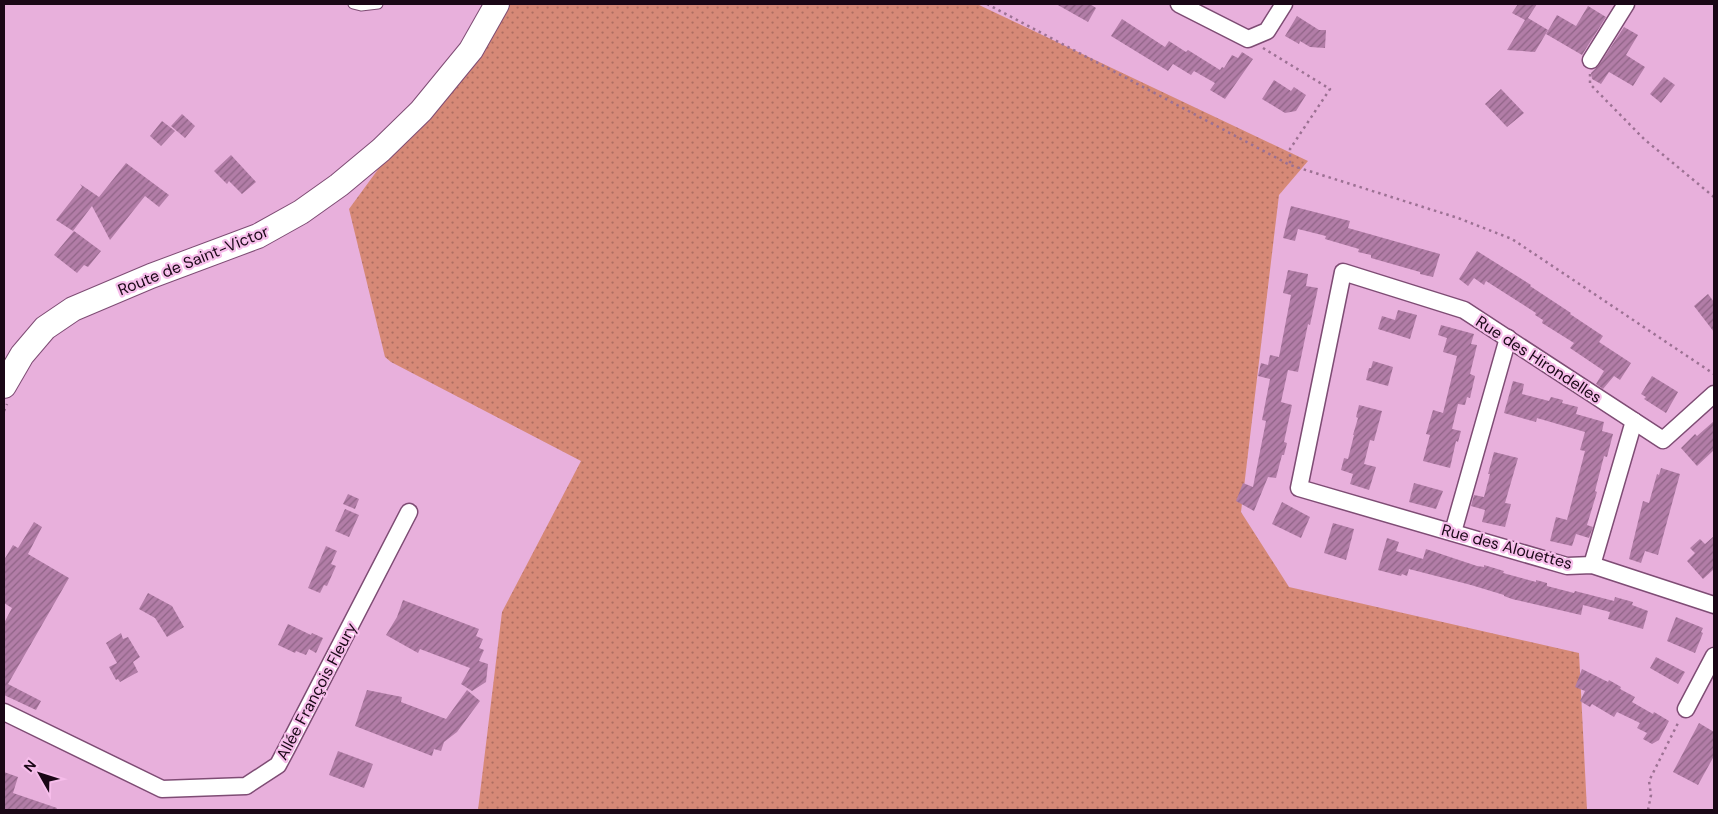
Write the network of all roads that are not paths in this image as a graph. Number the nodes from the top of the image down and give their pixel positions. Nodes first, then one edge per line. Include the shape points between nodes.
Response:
1 (353, 4) edge
2 (378, 4) edge
3 (496, 4) edge
4 (1179, 4) edge
5 (1284, 4) edge
6 (1626, 4) edge
7 (1591, 60) road end
8 (1508, 338) junction
9 (4, 386) edge
10 (1714, 394) edge
11 (1634, 420) junction
12 (1299, 488) joint
13 (409, 512) dead end
14 (1452, 532) junction
15 (1592, 566) junction
16 (1714, 605) edge
17 (1714, 656) edge
18 (1686, 709) road end
19 (4, 712) edge

1 - 2 lane
3 - 9 main road, Route de Saint-Victor via 471,50 421,111 339,185 301,212 258,236 73,309 45,328 22,355
4 - 5 street via 1248,39 1267,32
6 - 7 street
8 - 11 street, Rue des Hirondelles
8 - 12 street, Rue des Hirondelles via 1464,310 1343,272
8 - 14 street
10 - 11 street, Rue des Hirondelles via 1663,440
11 - 15 street
12 - 14 street, Rue des Alouettes
13 - 19 street, Allée François Fleury via 278,765 246,786 162,789
14 - 15 street, Rue des Alouettes via 1567,566
15 - 16 street, Rue des Alouettes
17 - 18 street

